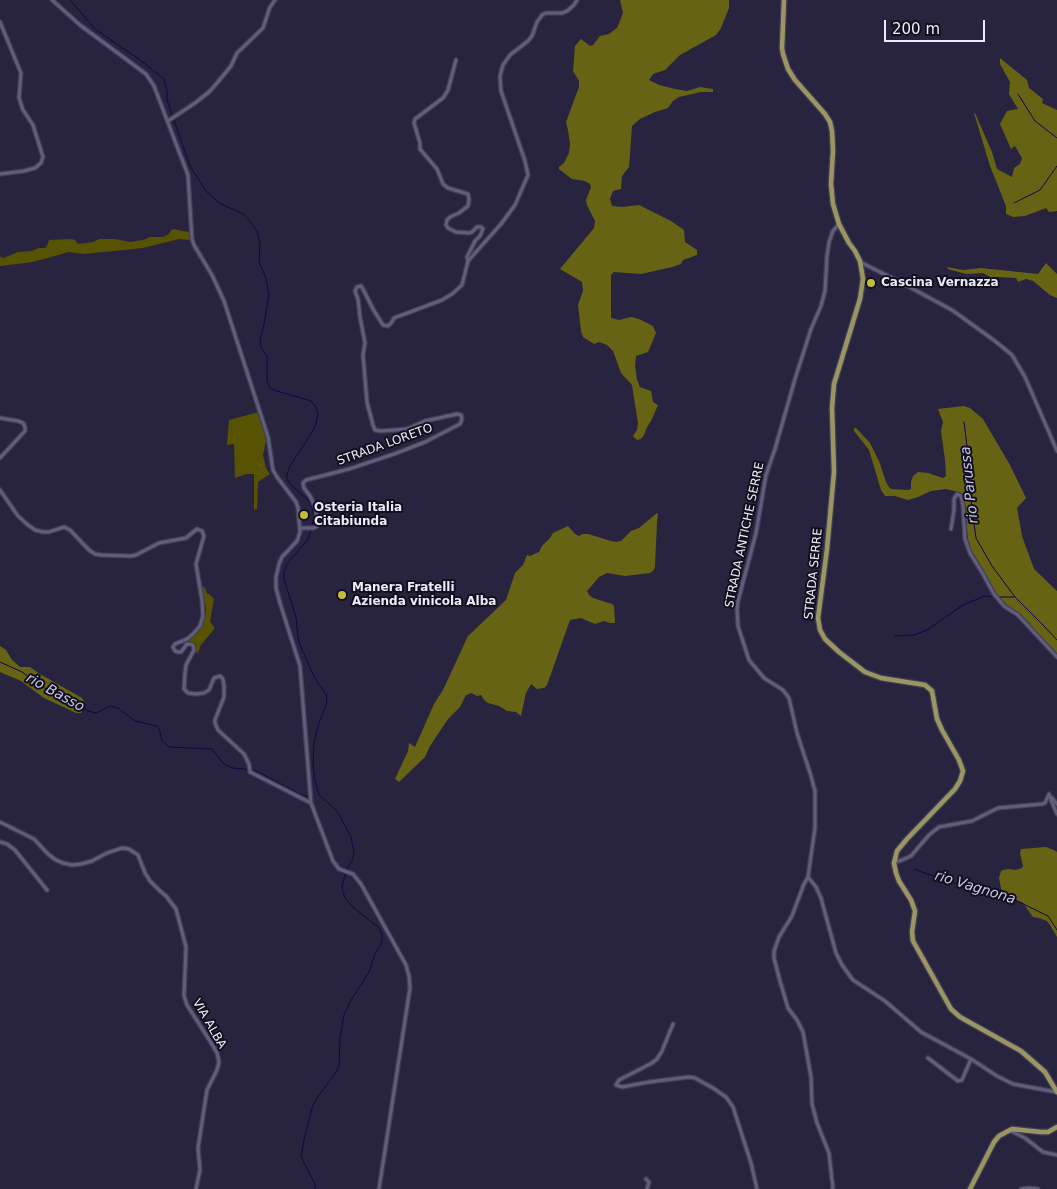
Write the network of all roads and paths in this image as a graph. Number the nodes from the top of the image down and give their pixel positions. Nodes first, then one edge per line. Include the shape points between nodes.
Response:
1 (52, 0) edge
2 (275, 0) edge
3 (577, 0) edge
4 (784, 0) edge
5 (0, 22) edge
6 (456, 60) dead end
7 (169, 120) junction
8 (0, 174) edge
9 (839, 224) junction
10 (468, 261) junction
11 (860, 261) junction
12 (0, 418) edge
13 (1057, 451) edge
14 (0, 458) edge
15 (0, 490) edge
16 (301, 528) junction
17 (951, 529) dead end
18 (1057, 657) edge
19 (1048, 794) junction
20 (310, 799) junction
21 (1057, 804) edge
22 (1057, 814) edge
23 (0, 822) edge
24 (0, 842) edge
25 (894, 862) junction
26 (808, 878) junction
27 (47, 890) dead end
28 (673, 1024) dead end
29 (928, 1058) dead end
30 (971, 1059) junction
31 (1057, 1092) edge
32 (1057, 1127) edge
33 (1009, 1130) junction
34 (1057, 1155) edge
35 (646, 1179) dead end
36 (196, 1189) edge
37 (379, 1189) edge
38 (647, 1189) edge
39 (757, 1189) edge
40 (833, 1189) edge
41 (970, 1189) edge
42 (1021, 1189) edge
43 (1038, 1189) edge

1 - 7 street via 146,74
2 - 7 street via 263,28 237,53 231,66 216,83 195,103
3 - 10 street, STRADA LORETO via 562,13 542,15 532,36 503,65 501,91 528,175 516,205
4 - 9 main road, STRADA SERRE via 782,48 788,69 830,122 833,150 831,184
5 - 8 street via 21,73 19,98 33,125 43,157 35,168
6 - 10 street via 444,98 414,123 420,150 437,169 443,184 468,194 468,206 450,217 446,225 456,232 469,233 481,226 483,229 467,257
7 - 16 street via 188,175 192,238 224,301 268,437 273,470 296,502
9 - 11 main road, STRADA SERRE
9 - 26 street, STRADA ANTICHE SERRE via 829,242 825,292 766,475 737,610 738,626 749,660 764,678 789,698 814,784 815,828
10 - 16 street, STRADA LORETO via 462,285 452,294 394,318 388,326 383,324 364,291 357,287 355,291 365,343 366,402 375,430 407,429 457,414 462,415 462,419 460,424 425,442 349,469 306,480 304,488 316,509 317,526
11 - 13 street via 952,310 1012,355
11 - 25 main road, STRADA SERRE via 863,279 860,299 834,384 834,472 818,618 820,630 825,639 865,672 925,685 932,691 937,719 963,771 955,789 907,838 897,851
12 - 14 street via 18,421 25,427
15 - 20 street via 18,516 35,530 50,532 64,527 89,550 101,555 136,555 159,543 202,531 204,536 196,564 203,616 193,634 175,644 173,649 181,652 188,644 193,645 184,673 184,689 188,693 204,694 214,678 220,676 224,697 215,720 216,726 244,754 250,772
16 - 20 street via 297,542 279,564 276,582 300,666
17 - 18 street via 957,494 963,504 965,539 970,553 997,599 1018,615
19 - 21 street
19 - 22 street
19 - 25 street via 1042,804 998,808 972,820 939,828 911,856
20 - 37 street via 333,861 361,884 409,976 410,988
23 - 36 street, VIA ALBA via 34,839 56,860 72,865 92,861 122,848 129,849 138,855 150,881 176,909 186,947 186,1005 217,1053 219,1062 207,1090 198,1148 200,1170
24 - 27 street via 15,850
25 - 31 main road via 899,881 915,911 913,941 951,1010 1021,1051 1045,1072
26 - 30 street via 821,898 833,946 853,980 885,1001 921,1032
26 - 40 street, STRADA ANTICHE SERRE via 776,944 774,958 788,1008 803,1032 812,1104 829,1153
28 - 39 street via 657,1059 616,1084 622,1087 689,1077 704,1082 726,1097 733,1107
29 - 30 street via 958,1082
30 - 31 street via 1013,1084
32 - 33 main road via 1048,1132
33 - 34 street via 1043,1152
33 - 41 main road via 994,1142
35 - 38 street via 649,1182
42 - 43 street

